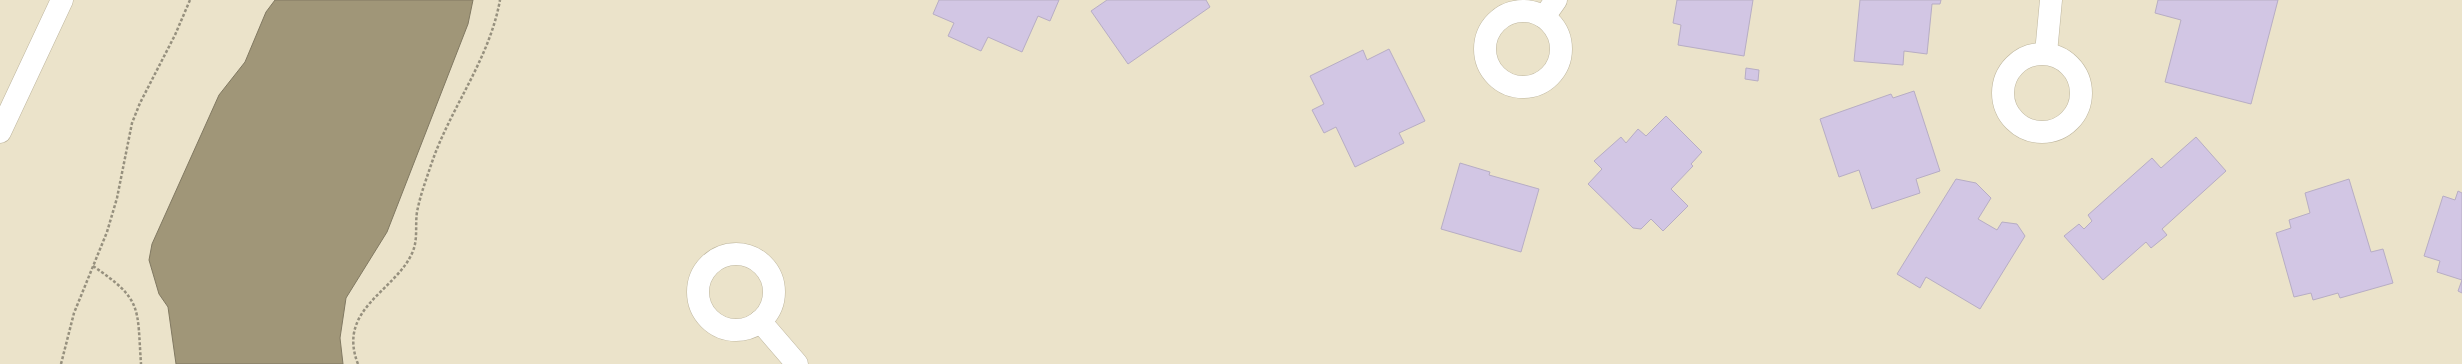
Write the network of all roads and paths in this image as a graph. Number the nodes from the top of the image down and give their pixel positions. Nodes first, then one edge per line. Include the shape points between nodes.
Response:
1 (62, 0) edge
2 (190, 0) edge
3 (500, 0) edge
4 (2051, 0) edge
5 (2046, 53) dead end
6 (0, 132) edge
7 (93, 266) junction
8 (760, 321) dead end
9 (61, 364) edge
10 (141, 364) edge
11 (358, 364) edge
12 (797, 364) edge

1 - 6 main road
2 - 7 path via 176,35 132,123 117,198
3 - 11 path via 484,52 430,166 418,211 413,250 405,264 365,308 356,326 355,351
4 - 5 main road
7 - 9 path via 74,313
7 - 10 path via 120,284 132,299 136,311
8 - 12 main road

